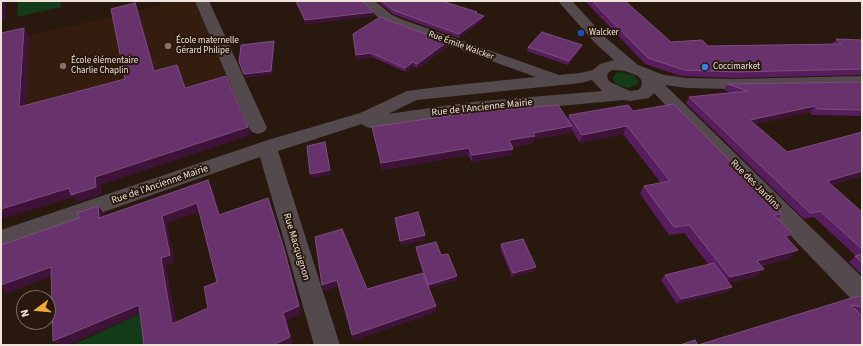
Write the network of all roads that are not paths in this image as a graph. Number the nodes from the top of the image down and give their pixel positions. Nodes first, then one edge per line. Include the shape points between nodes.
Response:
1 (202, 1) edge
2 (367, 1) edge
3 (565, 1) edge
4 (600, 40) junction
5 (600, 72) junction
6 (641, 73) junction
7 (561, 80) junction
8 (862, 81) edge
9 (732, 84) junction
10 (425, 93) junction
11 (664, 93) junction
12 (640, 94) junction
13 (622, 95) junction
14 (432, 113) junction
15 (318, 132) junction
16 (262, 138) junction
17 (1, 239) edge
18 (862, 293) edge
19 (327, 345) edge

1 - 16 street, Rue Macquignon
2 - 7 street, Rue Émile Walcker via 387,18 396,22
3 - 4 street, Rue des Jardins
4 - 5 street via 604,50
4 - 6 street, Rue des Jardins
5 - 6 street, Rue de l'Ancienne Mairie via 614,66
5 - 7 street, Rue de l'Ancienne Mairie via 581,78
5 - 13 street via 600,81 606,88
6 - 9 street via 674,82
6 - 11 street, Rue des Jardins
6 - 12 street via 651,84 650,88
7 - 10 street, Rue de l'Ancienne Mairie
8 - 9 street
9 - 11 street via 703,90
10 - 14 street via 418,97 417,104 424,111
10 - 15 street, Rue de l'Ancienne Mairie via 407,97 366,117
11 - 12 street
11 - 18 street, Rue des Jardins
12 - 13 street, Rue de l'Ancienne Mairie
13 - 14 street, Rue de l'Ancienne Mairie
14 - 15 street, Rue de l'Ancienne Mairie
15 - 16 street, Rue de l'Ancienne Mairie
16 - 17 street, Rue de l'Ancienne Mairie
16 - 19 street, Rue Macquignon

